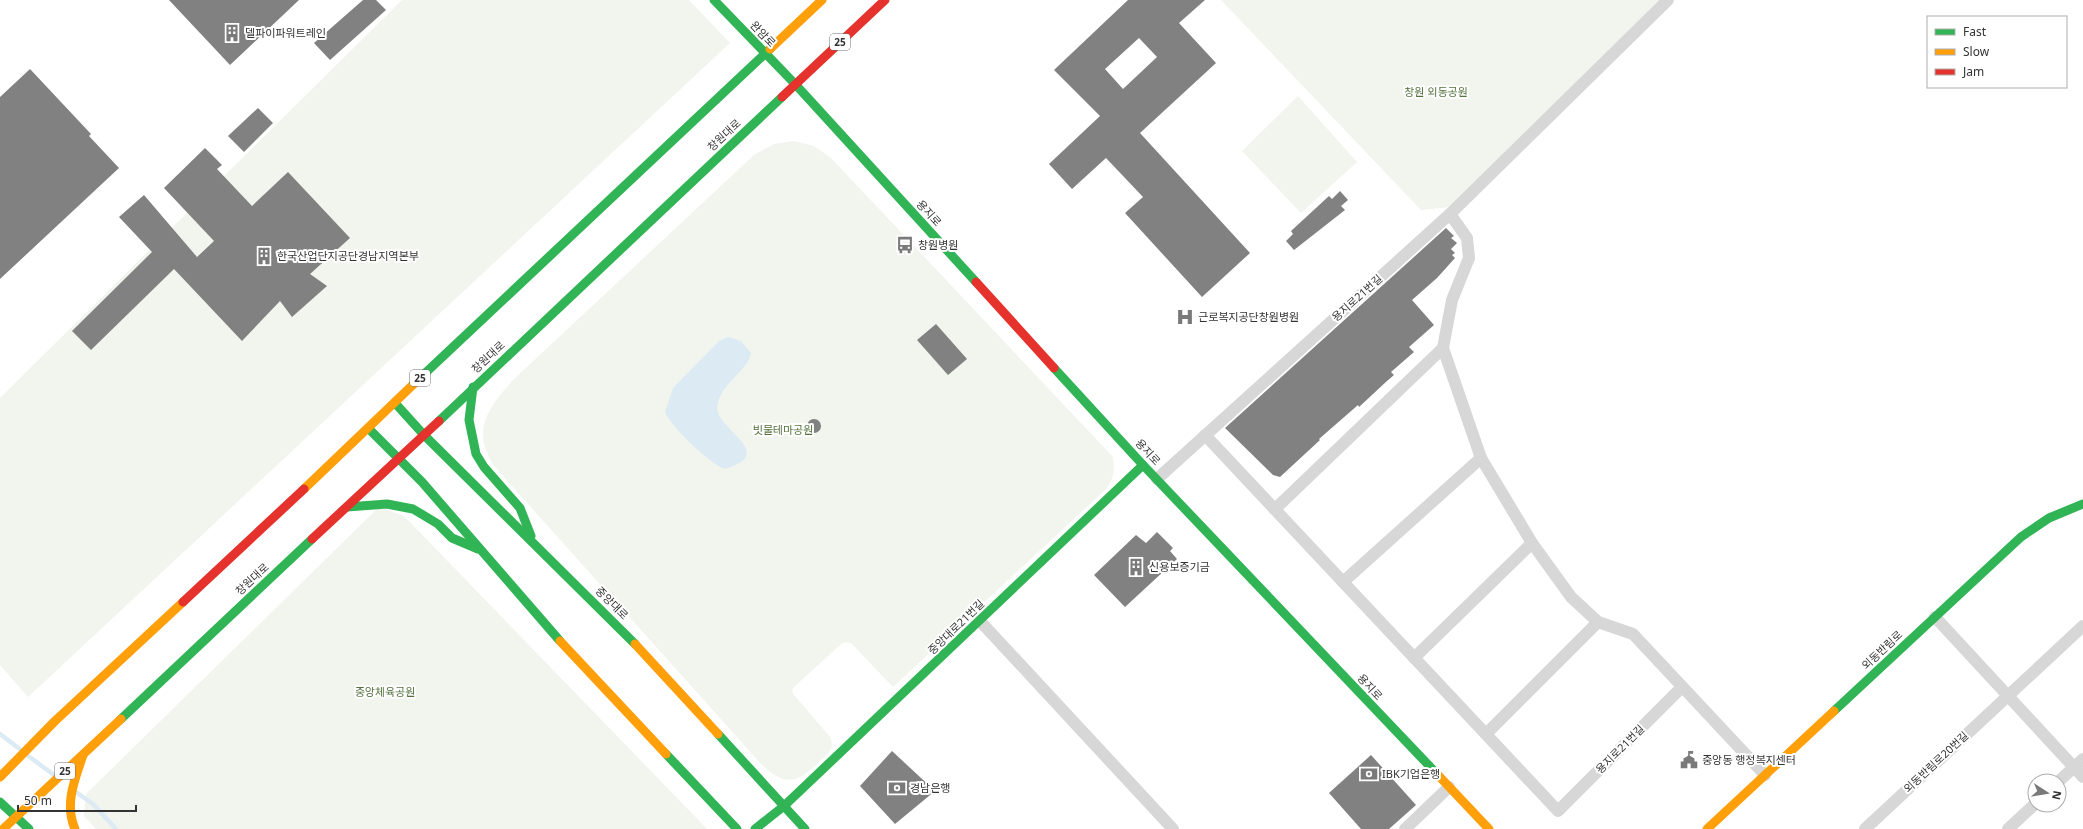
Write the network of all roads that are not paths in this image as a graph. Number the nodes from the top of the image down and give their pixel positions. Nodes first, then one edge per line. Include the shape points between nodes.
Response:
1 (714, 0) edge
2 (822, 0) edge
3 (885, 0) edge
4 (1668, 0) edge
5 (765, 54) junction
6 (796, 85) junction
7 (1450, 214) junction
8 (1443, 348) junction
9 (473, 387) junction
10 (394, 403) junction
11 (369, 429) junction
12 (424, 435) junction
13 (1205, 435) junction
14 (399, 458) junction
15 (1481, 458) junction
16 (1143, 464) junction
17 (1157, 479) junction
18 (2083, 504) edge
19 (346, 507) junction
20 (1275, 509) junction
21 (534, 543) junction
22 (1532, 543) junction
23 (480, 550) junction
24 (1343, 582) junction
25 (1936, 617) junction
26 (980, 621) junction
27 (1598, 622) junction
28 (2083, 626) edge
29 (1414, 658) junction
30 (1682, 687) junction
31 (2008, 696) junction
32 (1486, 734) junction
33 (84, 752) junction
34 (2079, 763) edge
35 (2067, 774) edge
36 (1765, 775) junction
37 (0, 777) edge
38 (2083, 777) edge
39 (1449, 787) junction
40 (0, 802) edge
41 (784, 806) junction
42 (2027, 811) edge
43 (15, 817) junction
44 (73, 826) edge
45 (2, 829) edge
46 (29, 829) edge
47 (737, 829) edge
48 (754, 829) edge
49 (805, 829) edge
50 (1173, 829) edge
51 (1405, 829) edge
52 (1488, 829) edge
53 (1707, 829) edge
54 (1865, 829) edge
55 (2008, 829) edge

1 - 5 main road, 완암로
2 - 5 main road, 25
3 - 6 main road, 창원대로 / 25
4 - 7 street, 용지로21번길
5 - 6 main road, 완암로
5 - 10 main road, 25
6 - 9 main road, 창원대로 / 25
6 - 16 main road, 용지로
7 - 8 street via 1467,238 1469,258 1452,300
7 - 13 street, 용지로21번길
8 - 15 street
8 - 20 street
9 - 12 main road, 창원대로 / 25
9 - 21 main road via 469,420 476,454 484,467 520,508
10 - 11 main road, 25
10 - 12 main road, 중앙대로
11 - 14 main road
11 - 37 main road, 25 via 76,702
12 - 14 main road, 창원대로 / 25
12 - 21 main road, 중앙대로
13 - 17 street, 용지로21번길
13 - 20 street
14 - 19 main road, 창원대로 / 25
14 - 23 main road
15 - 22 street
15 - 24 street
16 - 17 main road, 용지로
16 - 26 main road, 중앙대로21번길
17 - 39 main road, 용지로
18 - 25 main road, 외동반림로 via 2049,518 2021,537
19 - 23 main road via 387,504 413,509 438,524 452,538
19 - 33 main road, 창원대로 / 25
20 - 24 street
21 - 41 main road, 중앙대로 via 615,622
22 - 27 street via 1571,597
22 - 29 street
23 - 47 main road via 579,663
24 - 29 street
25 - 31 street
25 - 36 main road, 외동반림로
26 - 41 main road, 중앙대로21번길
26 - 50 street
27 - 30 street via 1633,634
27 - 32 street
28 - 31 street, 외동반림로20번길
29 - 32 street
30 - 32 street, 용지로21번길 via 1558,811
30 - 36 street
31 - 34 street
31 - 54 street, 외동반림로20번길
33 - 43 main road, 25
33 - 44 main road via 70,800
34 - 35 street
34 - 38 street
36 - 53 main road, 외동반림로
39 - 51 street
39 - 52 main road, 용지로
40 - 43 main road
41 - 48 main road, 중앙대로21번길
41 - 49 main road, 중앙대로
42 - 55 street
43 - 45 main road, 25
43 - 46 main road

